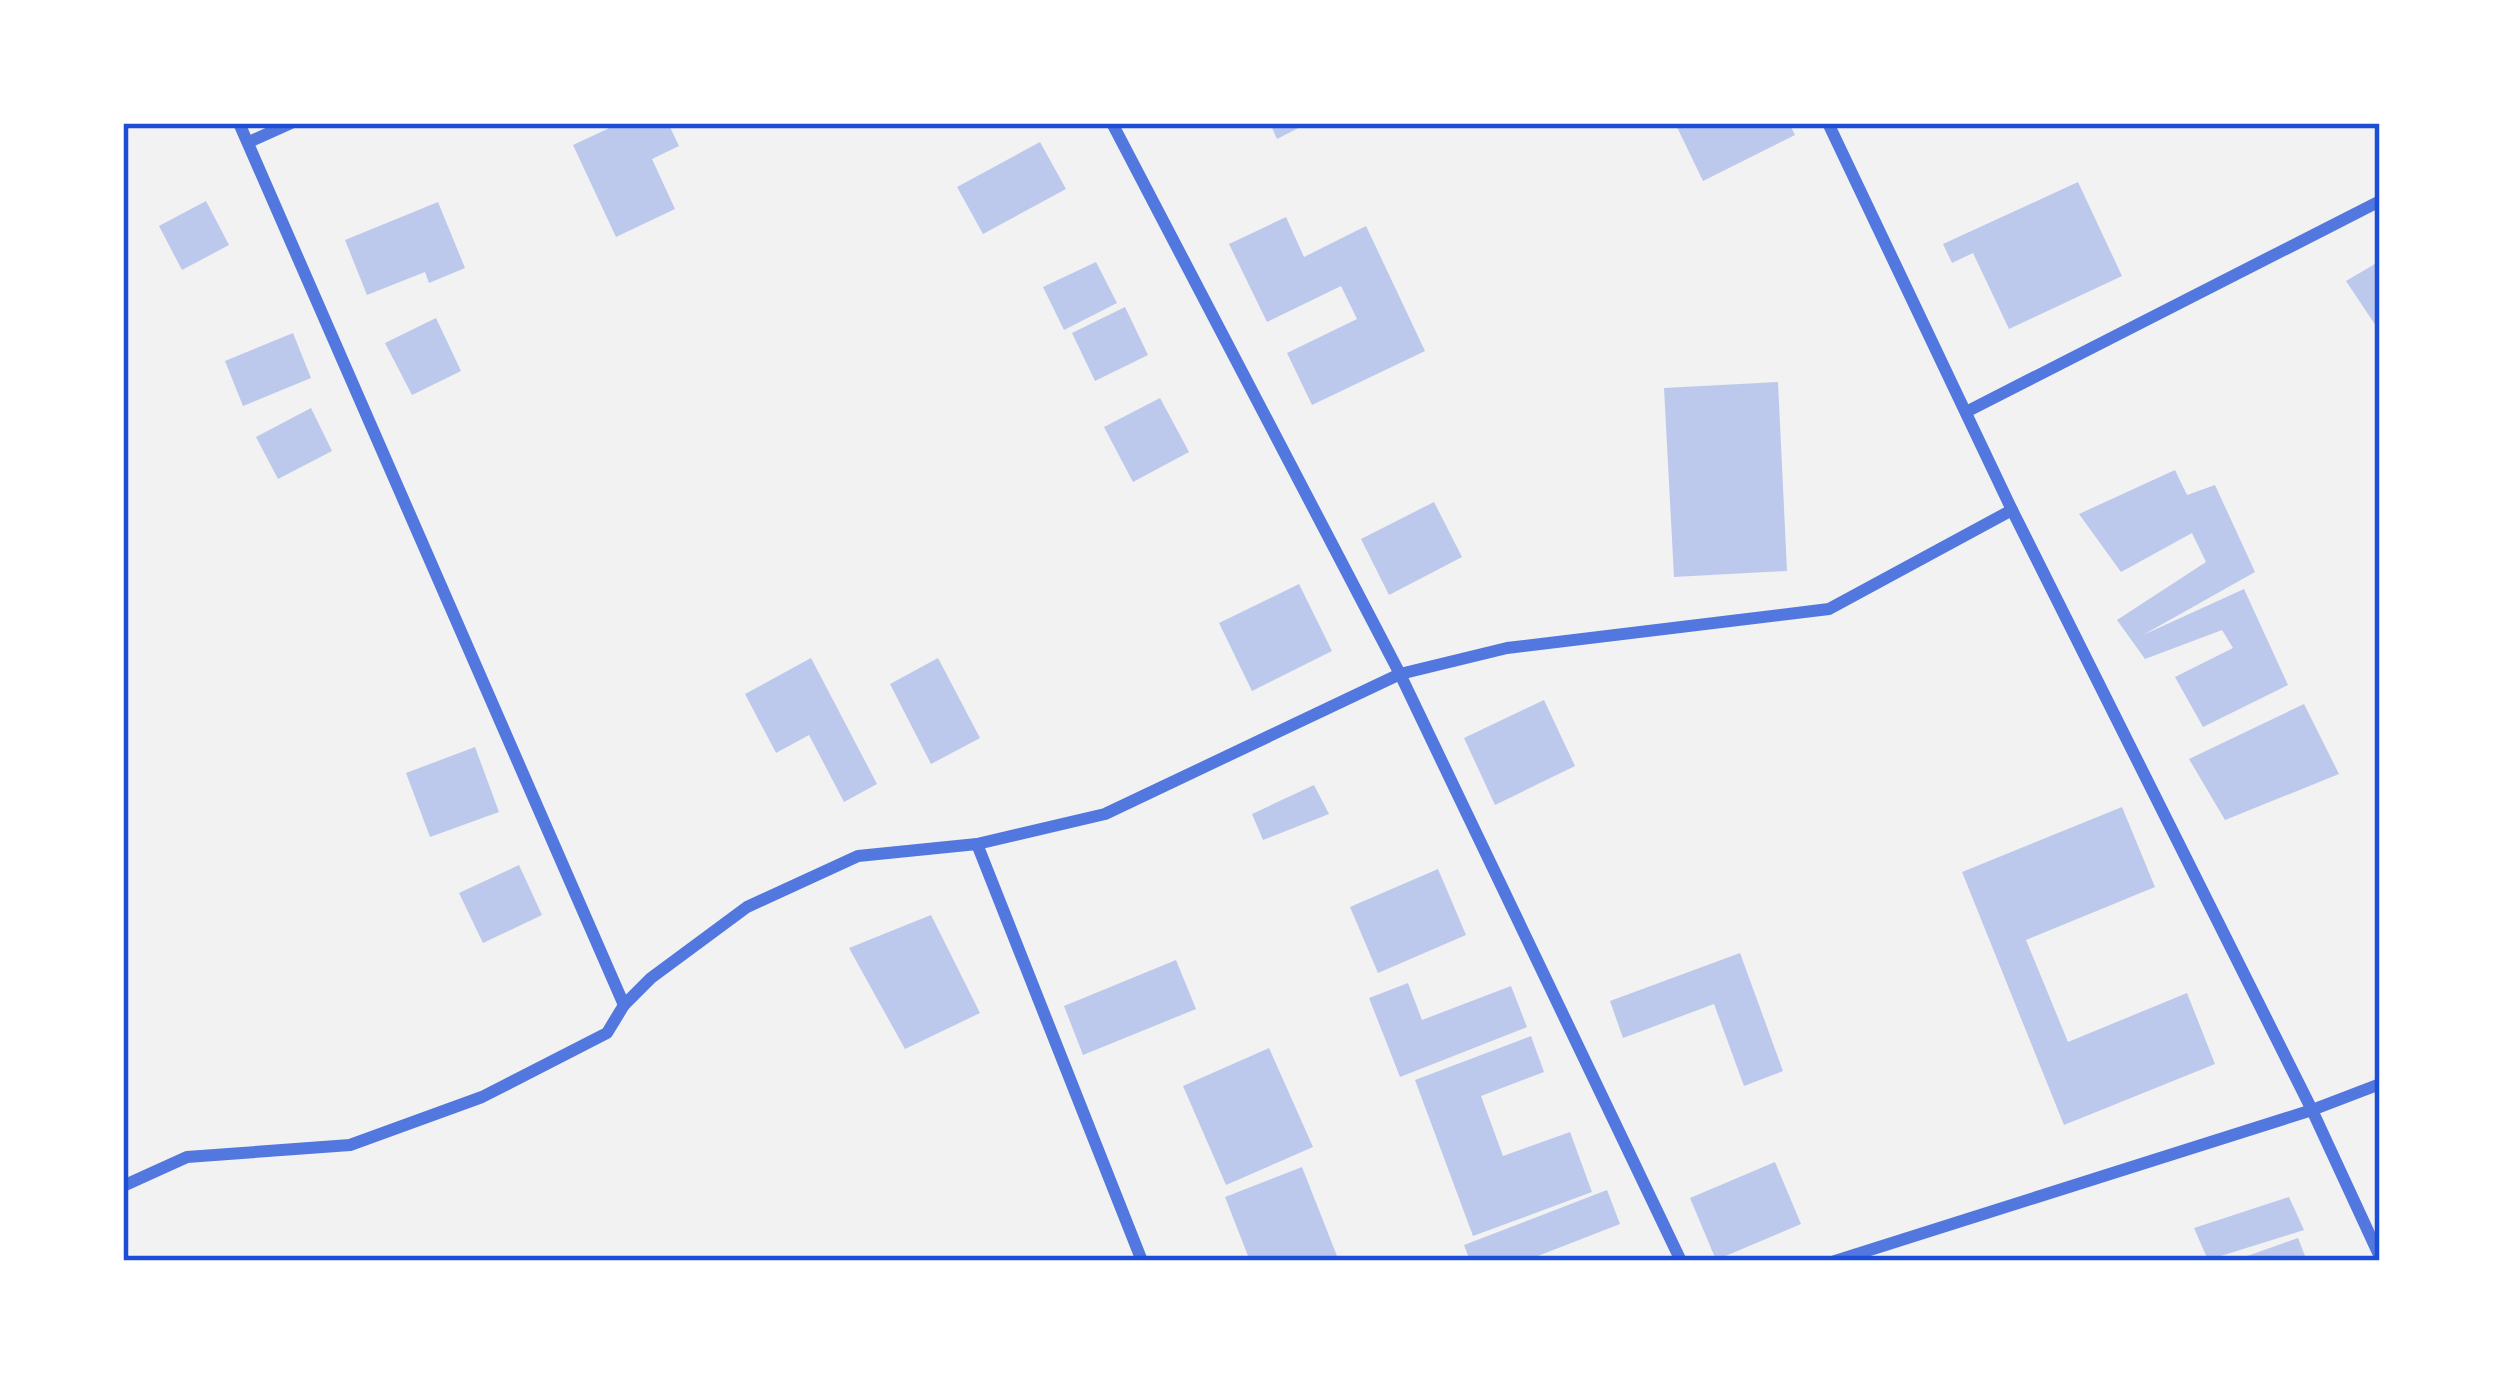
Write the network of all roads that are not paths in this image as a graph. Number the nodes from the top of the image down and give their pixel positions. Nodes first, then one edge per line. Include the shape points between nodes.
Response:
1 (239, 123) edge
2 (291, 123) edge
3 (1112, 123) edge
4 (1828, 123) edge
5 (248, 142) junction
6 (2380, 201) edge
7 (1966, 412) junction
8 (2012, 510) junction
9 (1400, 674) junction
10 (977, 844) junction
11 (624, 1005) junction
12 (2380, 1084) edge
13 (2312, 1110) junction
14 (123, 1186) edge
15 (2380, 1257) edge
16 (1142, 1261) edge
17 (1682, 1261) edge
18 (1835, 1261) edge

1 - 5 street
2 - 5 street
3 - 9 street
4 - 7 street
5 - 11 street
6 - 7 street
7 - 8 street
8 - 9 street via 1829,609 1507,648
8 - 13 street
9 - 10 street via 1105,814
9 - 17 street
10 - 11 street via 858,856 747,907
10 - 16 street
11 - 14 street via 607,1033 482,1097 350,1144 188,1157
12 - 13 street
13 - 15 street
13 - 18 street

